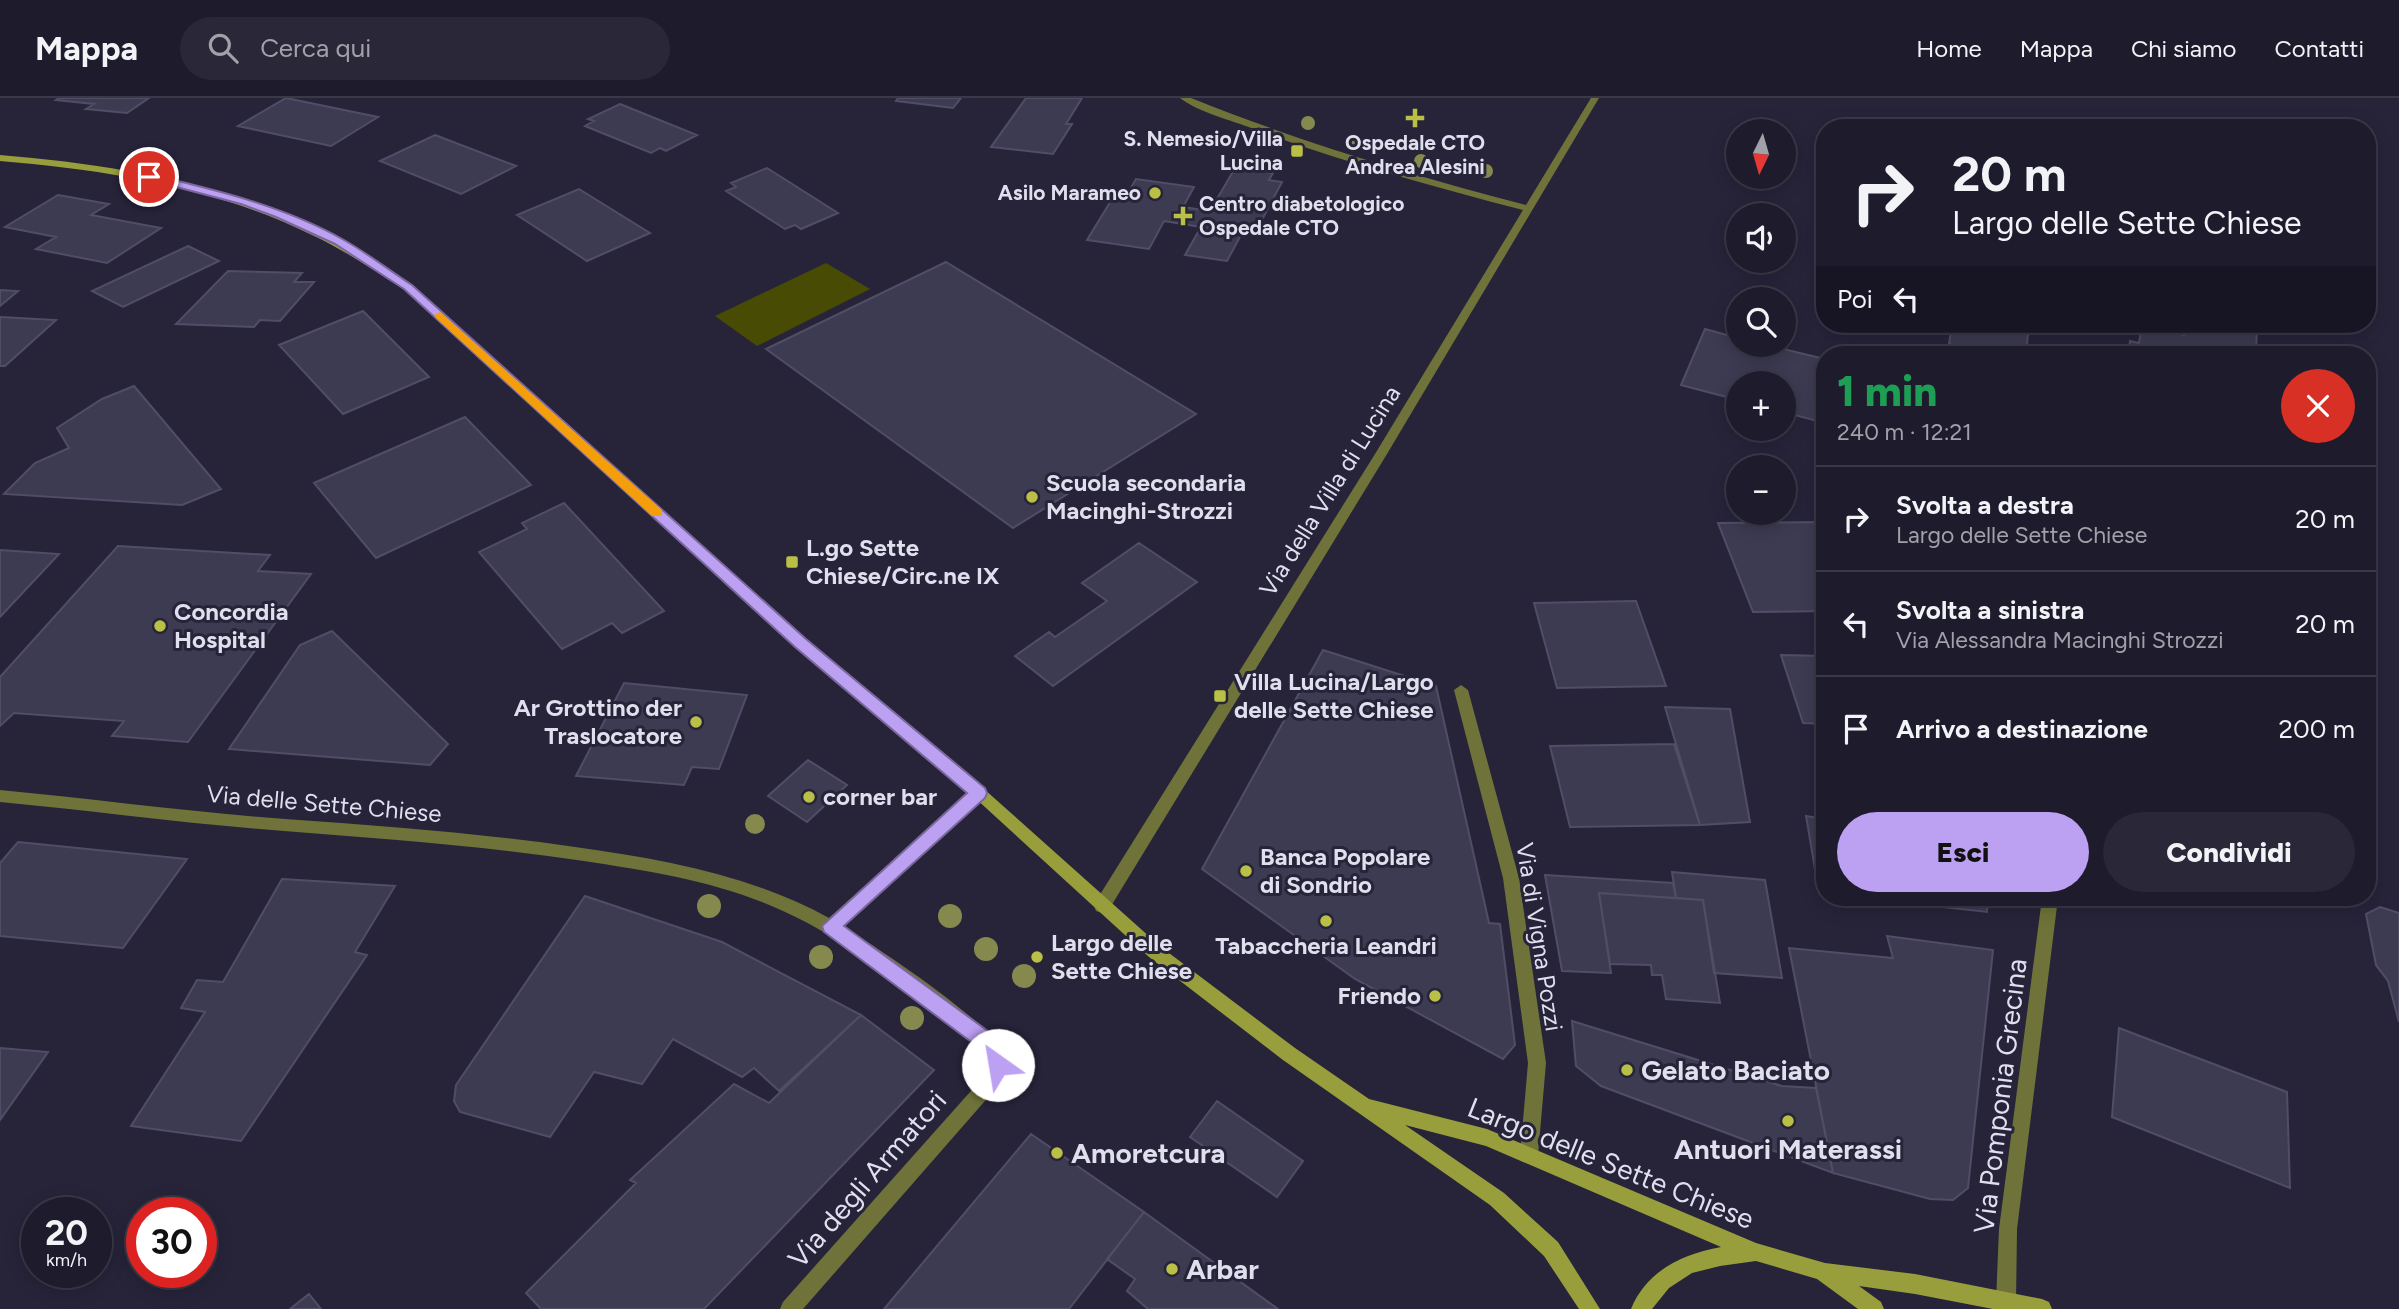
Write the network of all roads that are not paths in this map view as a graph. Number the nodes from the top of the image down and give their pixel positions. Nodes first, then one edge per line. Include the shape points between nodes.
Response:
1 (1184, 98) edge
2 (1595, 98) edge
3 (0, 158) edge
4 (1530, 209) junction
5 (1461, 690) dead end
6 (979, 793) junction
7 (0, 796) edge
8 (1102, 906) junction
9 (2049, 906) edge
10 (831, 926) junction
11 (1363, 1105) junction
12 (1529, 1155) junction
13 (1756, 1252) junction
14 (1822, 1272) junction
15 (2006, 1301) junction
16 (790, 1309) edge
17 (1590, 1309) edge
18 (1641, 1309) edge
19 (1874, 1309) edge
20 (2042, 1309) edge

1 - 4 street via 1333,155
2 - 4 street, Via della Villa di Lucina
3 - 6 street, Largo delle Sette Chiese via 124,172 245,201 320,232 381,267 422,299 801,643
4 - 8 street, Via della Villa di Lucina
5 - 12 street, Via di Vigna Pozzi via 1513,891 1536,1063
6 - 8 street, Largo delle Sette Chiese
6 - 10 street
7 - 10 street, Via delle Sette Chiese via 428,836 643,863 724,881
8 - 11 street, Largo delle Sette Chiese via 1164,959
9 - 15 street, Via Pomponia Grecina via 2008,1229
10 - 16 street, Via degli Armatori via 948,1010 990,1046 998,1065 987,1086
11 - 12 street, Largo delle Sette Chiese via 1444,1125
11 - 17 street, Largo delle Sette Chiese via 1497,1199 1551,1249
12 - 13 street, Largo delle Sette Chiese
13 - 14 street, Largo delle Sette Chiese
13 - 18 street, Largo delle Sette Chiese via 1712,1256 1680,1267 1651,1288
14 - 15 street, Largo delle Sette Chiese
14 - 19 street, Largo delle Sette Chiese
15 - 20 street, Largo delle Sette Chiese

